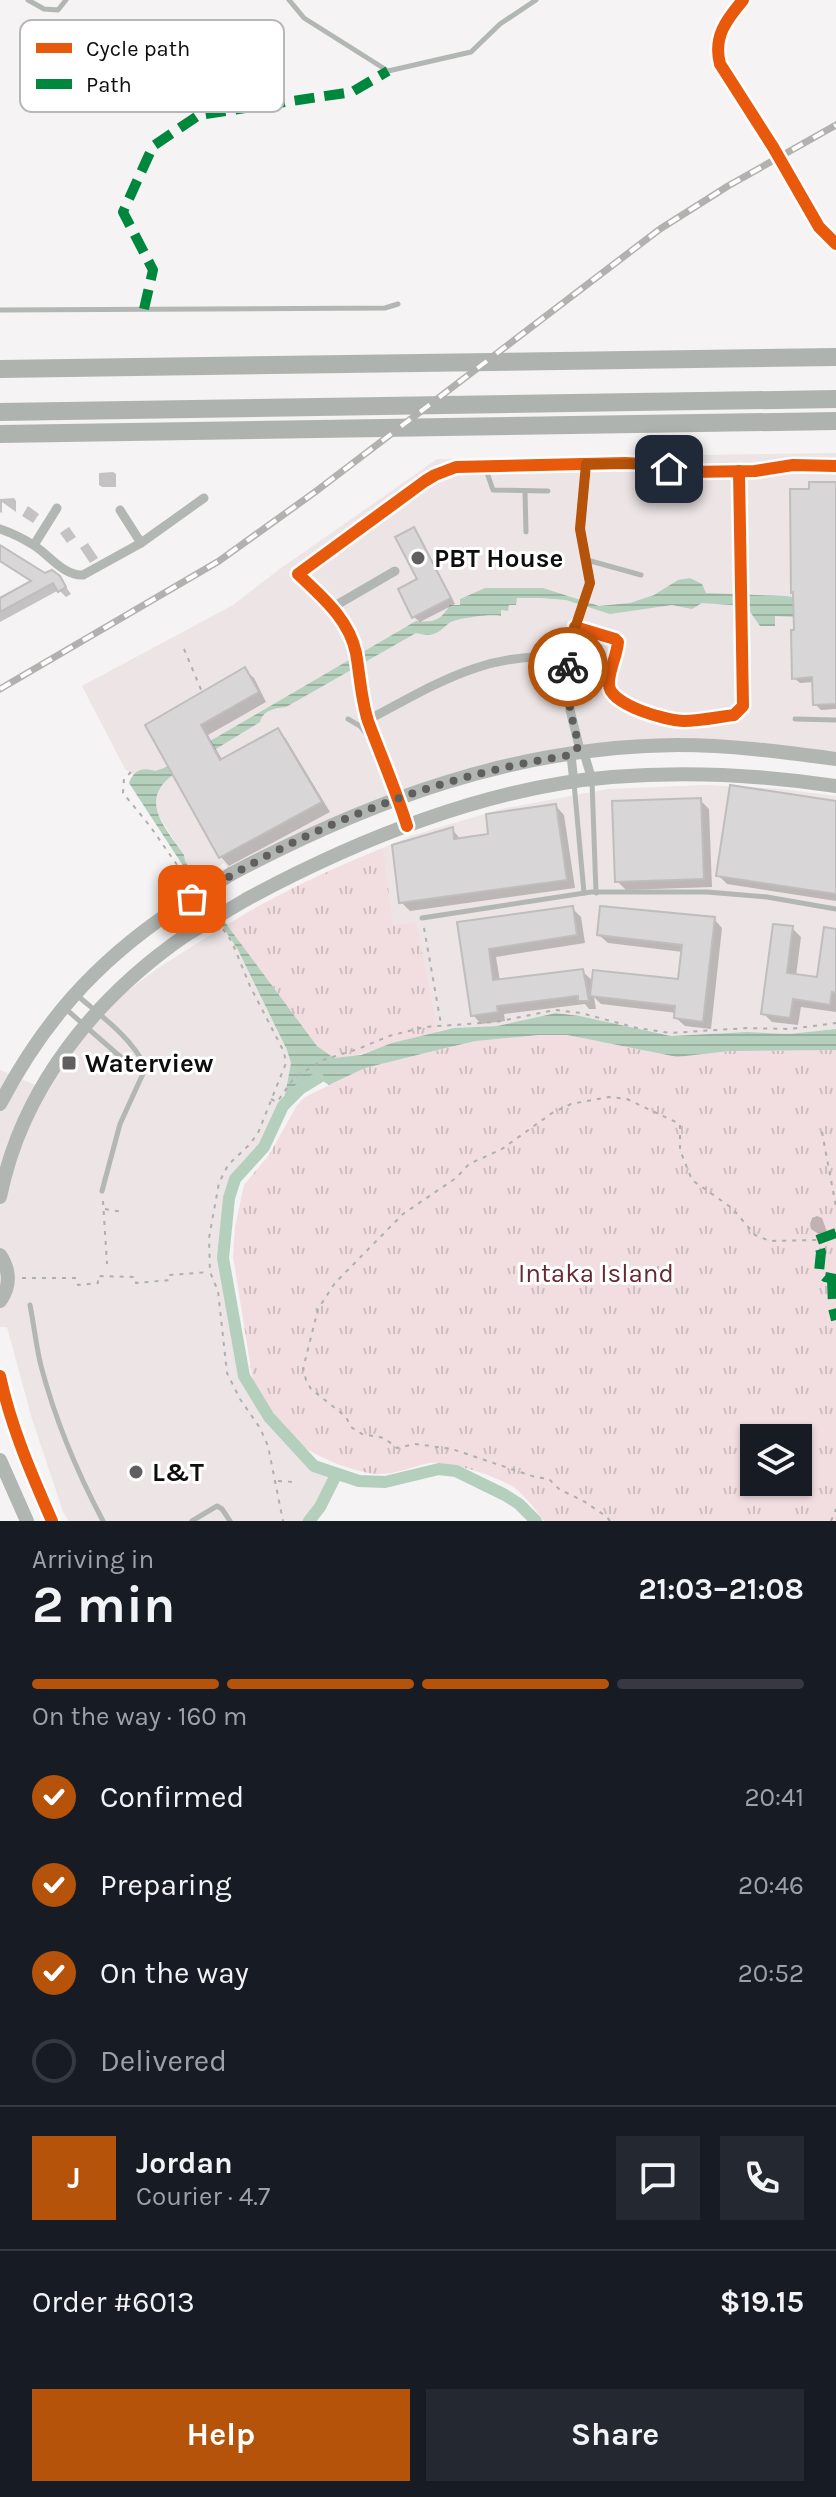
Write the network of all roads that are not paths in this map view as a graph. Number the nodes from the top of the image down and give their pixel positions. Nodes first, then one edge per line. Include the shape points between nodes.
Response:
1 (28, 0) edge
2 (66, 0) edge
3 (289, 0) edge
4 (536, 0) edge
5 (743, 0) edge
6 (836, 244) edge
7 (398, 304) dead end
8 (0, 310) edge
9 (836, 357) edge
10 (0, 369) edge
11 (836, 399) edge
12 (0, 412) edge
13 (836, 421) edge
14 (437, 427) junction
15 (836, 431) edge
16 (0, 434) edge
17 (586, 464) junction
18 (485, 466) junction
19 (836, 466) edge
20 (739, 471) junction
21 (525, 491) junction
22 (548, 491) dead end
23 (204, 498) dead end
24 (57, 508) dead end
25 (120, 510) dead end
26 (0, 529) edge
27 (526, 532) dead end
28 (141, 543) junction
29 (34, 545) junction
30 (586, 560) junction
31 (395, 571) dead end
32 (641, 575) dead end
33 (333, 607) junction
34 (575, 627) junction
35 (568, 659) junction
36 (348, 719) dead end
37 (795, 719) dead end
38 (368, 720) junction
39 (836, 720) edge
40 (381, 751) junction
41 (578, 751) junction
42 (836, 759) edge
43 (592, 780) junction
44 (574, 783) junction
45 (836, 786) edge
46 (398, 797) junction
47 (407, 826) junction
48 (584, 893) junction
49 (596, 893) junction
50 (836, 909) edge
51 (422, 918) road end
52 (75, 993) junction
53 (63, 1006) junction
54 (96, 1012) junction
55 (85, 1026) junction
56 (146, 1067) junction
57 (0, 1104) edge
58 (102, 1191) road end
59 (0, 1197) edge
60 (0, 1255) edge
61 (0, 1301) edge
62 (30, 1305) dead end
63 (0, 1376) edge
64 (0, 1460) edge
65 (27, 1521) edge
66 (52, 1521) edge
67 (103, 1521) edge
68 (192, 1521) edge
69 (230, 1521) edge

1 - 2 lane via 58,10
3 - 4 lane via 304,18 388,71 471,52
5 - 6 street via 720,33 720,64 819,227
7 - 8 lane
9 - 10 highway
11 - 12 highway
13 - 14 highway
14 - 15 highway
14 - 16 highway
17 - 18 street
17 - 20 street
17 - 30 street via 580,529
18 - 21 lane via 493,490
18 - 33 street via 456,467 435,475 298,574
19 - 20 street
20 - 34 street via 741,710 669,720 617,700 609,684 618,642
21 - 22 lane
21 - 27 lane
23 - 28 street
24 - 29 street
25 - 28 street
26 - 29 street
28 - 29 street via 89,574 75,576
30 - 32 lane
30 - 34 street via 590,583
31 - 33 street
33 - 38 street via 355,652
34 - 35 street
35 - 38 street via 529,656 466,670
35 - 41 street
36 - 40 lane
37 - 39 lane
38 - 40 street
40 - 46 street
41 - 42 main road via 749,747
41 - 43 street
41 - 44 street
41 - 46 main road via 491,769
43 - 44 main road
43 - 45 main road via 707,774
43 - 49 lane
44 - 47 main road via 498,797
44 - 48 lane
46 - 47 street
46 - 52 main road, bridge via 231,874 134,936
47 - 54 main road, bridge via 303,869 186,935 151,959
48 - 49 lane
48 - 51 lane
49 - 50 lane via 707,892
52 - 53 main road
52 - 54 lane
53 - 55 lane
53 - 57 main road
54 - 55 main road
54 - 56 lane via 130,1042
55 - 56 lane via 128,1063
55 - 59 main road via 41,1087
56 - 58 lane via 120,1124
60 - 61 main road via 8,1276
62 - 67 lane via 41,1366 61,1426
63 - 66 main road via 21,1449
64 - 65 main road
68 - 69 lane via 217,1506

